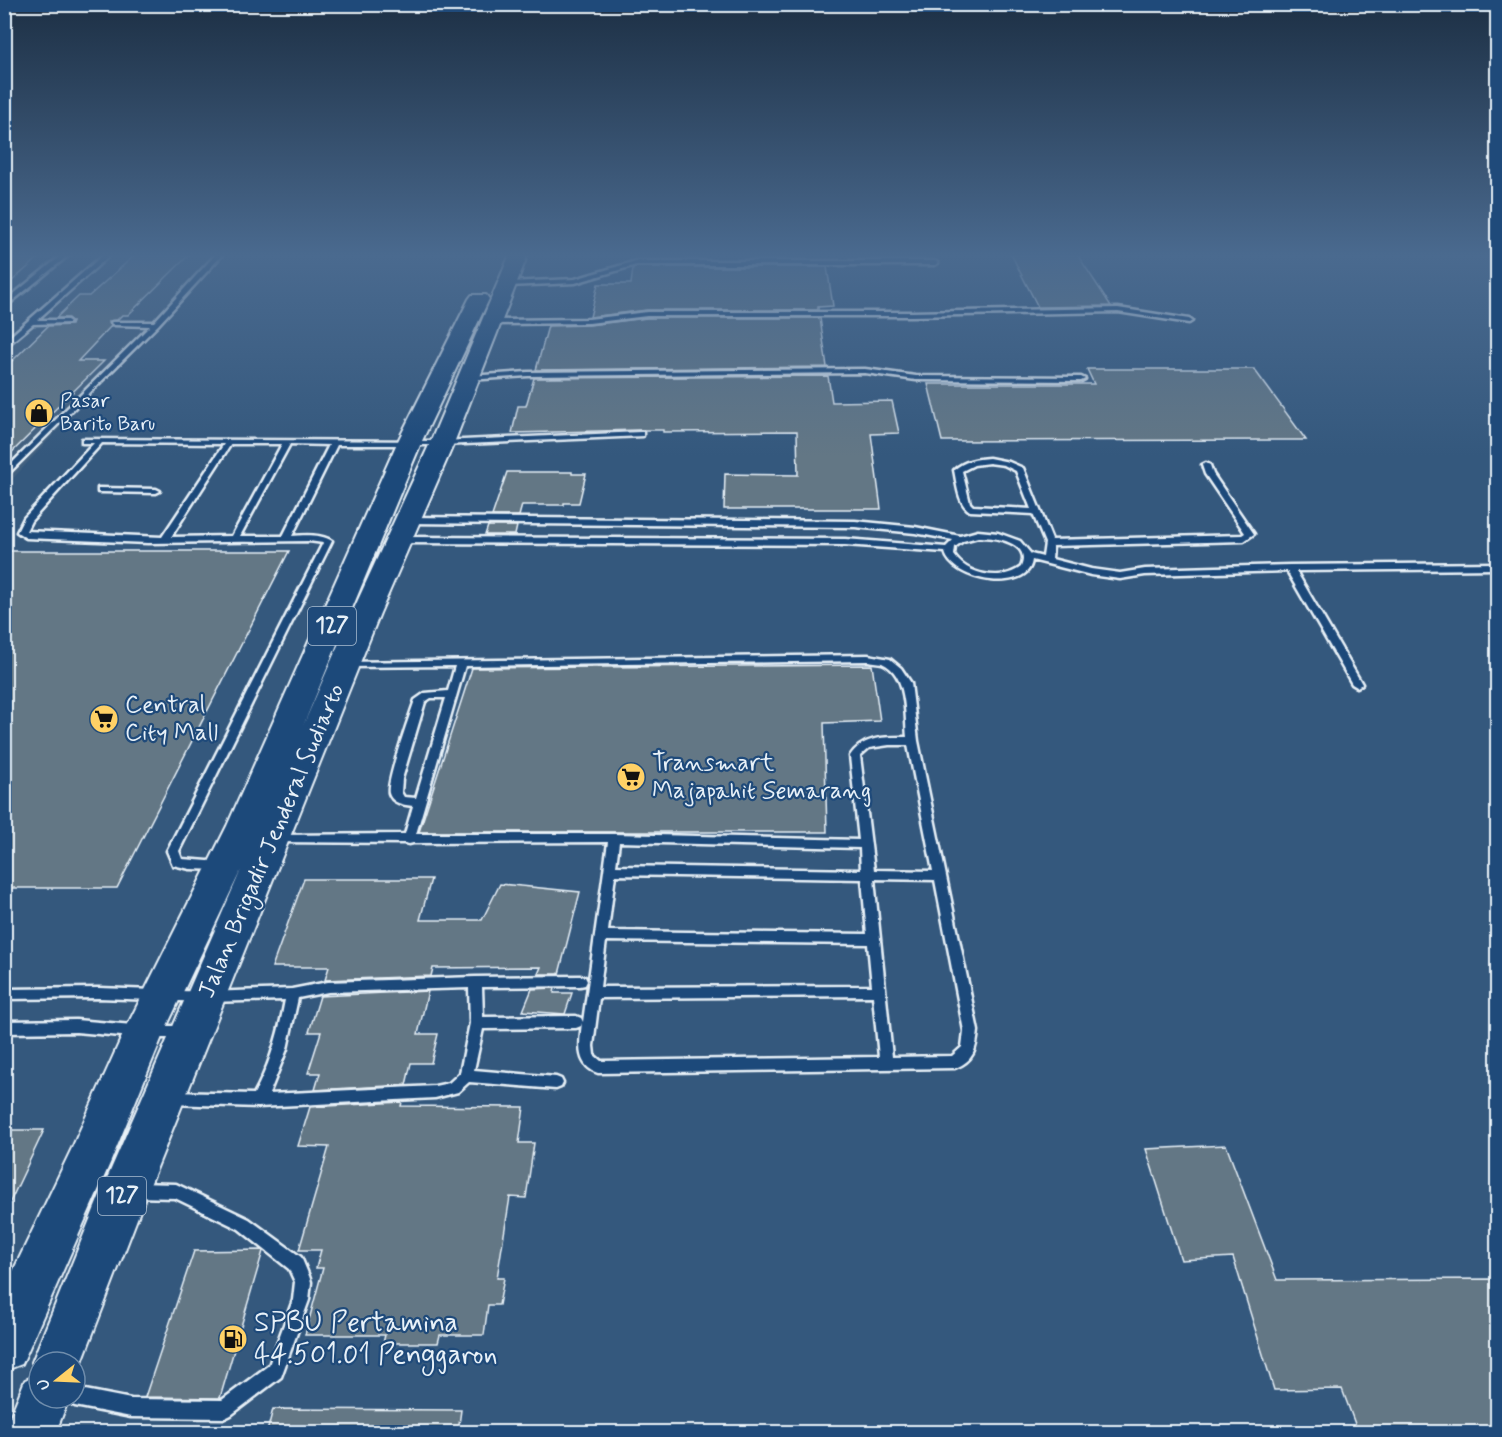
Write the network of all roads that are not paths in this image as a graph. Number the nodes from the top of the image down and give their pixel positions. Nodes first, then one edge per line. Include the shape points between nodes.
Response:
1 (159, 321) edge
2 (469, 321) edge
3 (590, 321) edge
4 (33, 322) joint
5 (67, 322) dead end
6 (491, 322) joint
7 (114, 323) dead end
8 (156, 324) junction
9 (4, 346) edge
10 (469, 378) junction
11 (1081, 379) dead end
12 (640, 434) dead end
13 (85, 441) dead end
14 (100, 441) junction
15 (229, 442) junction
16 (287, 442) junction
17 (334, 443) junction
18 (409, 443) junction
19 (442, 443) junction
20 (1206, 465) dead end
21 (4, 476) edge
22 (101, 490) dead end
23 (156, 491) dead end
24 (1035, 512) junction
25 (403, 530) junction
26 (286, 539) junction
27 (960, 539) junction
28 (165, 540) junction
29 (234, 540) junction
30 (1049, 543) junction
31 (949, 550) junction
32 (1029, 556) junction
33 (1047, 560) junction
34 (1497, 566) edge
35 (1290, 568) junction
36 (346, 664) junction
37 (460, 664) junction
38 (1357, 684) dead end
39 (452, 694) junction
40 (913, 741) junction
41 (420, 803) junction
42 (614, 838) junction
43 (273, 839) junction
44 (409, 840) junction
45 (864, 844) junction
46 (224, 866) junction
47 (610, 870) junction
48 (868, 875) junction
49 (941, 876) junction
50 (601, 936) junction
51 (875, 939) junction
52 (580, 981) dead end
53 (475, 982) junction
54 (880, 991) junction
55 (593, 993) junction
56 (4, 994) edge
57 (292, 994) junction
58 (152, 1014) junction
59 (200, 1015) junction
60 (576, 1022) dead end
61 (477, 1023) junction
62 (4, 1027) edge
63 (886, 1063) junction
64 (466, 1076) junction
65 (556, 1083) dead end
66 (164, 1098) junction
67 (258, 1101) junction
68 (125, 1190) junction
69 (4, 1346) edge
70 (62, 1350) edge
71 (87, 1399) edge
72 (38, 1410) edge
73 (30, 1432) edge

1 - 8 lane
2 - 18 main road, Jalan Brigadir Jenderal Sudiarto / 127
3 - 6 lane
4 - 5 lane
4 - 9 lane
6 - 10 main road, Jalan Brigadir Jenderal Sudiarto / 127
7 - 8 lane
8 - 21 lane
10 - 11 lane via 865,371 916,378
10 - 19 main road, Jalan Brigadir Jenderal Sudiarto / 127
12 - 19 lane
13 - 14 lane
14 - 15 lane
14 - 28 lane via 27,520 21,532 26,536
15 - 16 lane
15 - 28 lane
16 - 17 lane
16 - 29 lane
17 - 18 lane
17 - 26 lane
18 - 19 lane
18 - 46 main road, Jalan Brigadir Jenderal Sudiarto / 127
19 - 25 main road, Jalan Brigadir Jenderal Sudiarto / 127
20 - 30 lane via 1250,534 1244,538
22 - 23 lane
24 - 24 lane via 970,508 958,470 976,461 1011,463 1020,470
24 - 30 lane
25 - 27 lane via 855,524
25 - 31 lane via 845,542
25 - 36 main road, Jalan Brigadir Jenderal Sudiarto / 127
26 - 29 lane
26 - 46 lane via 328,541 173,851 177,862
27 - 31 lane
27 - 32 lane via 978,534 999,536 1018,543
28 - 29 lane
30 - 33 lane
31 - 32 lane via 957,567 984,578 1015,575 1025,569
32 - 33 lane
33 - 35 lane via 1120,576
34 - 35 lane
35 - 38 lane
36 - 37 lane
36 - 43 main road, Jalan Brigadir Jenderal Sudiarto / 127
37 - 39 lane
37 - 40 lane via 886,661 906,683
39 - 41 lane
39 - 41 lane via 429,695 420,700 396,779 395,793 401,800
40 - 45 lane via 870,742 858,749 855,756
40 - 49 lane
41 - 44 lane
42 - 44 lane
42 - 45 lane
42 - 47 lane
43 - 44 lane
43 - 59 main road, Jalan Brigadir Jenderal Sudiarto / 127
45 - 48 lane
46 - 58 main road, Jalan Brigadir Jenderal Sudiarto / 127
47 - 48 lane
47 - 50 lane
48 - 49 lane
48 - 51 lane
49 - 63 lane via 971,1030 969,1050 955,1062
50 - 51 lane
50 - 55 lane
51 - 54 lane
52 - 53 lane
53 - 57 lane via 328,987
53 - 61 lane
54 - 55 lane
54 - 63 lane
55 - 63 lane via 586,1046 588,1058 598,1067
56 - 58 lane via 99,993
57 - 59 lane
57 - 67 lane via 287,1028 272,1077
58 - 59 lane
58 - 59 lane
58 - 62 lane via 76,1026
58 - 69 main road, Jalan Brigadir Jenderal Sudiarto / 127
59 - 66 main road, Jalan Brigadir Jenderal Sudiarto / 127
60 - 61 lane
61 - 64 lane
64 - 65 lane
64 - 67 lane via 453,1088 435,1092
66 - 67 lane
66 - 68 main road, Jalan Brigadir Jenderal Sudiarto / 127
68 - 70 main road, Jalan Brigadir Jenderal Sudiarto / 127
68 - 71 lane via 176,1191 244,1224 295,1263 303,1281 301,1300 275,1371 225,1409 131,1408
72 - 73 main road

